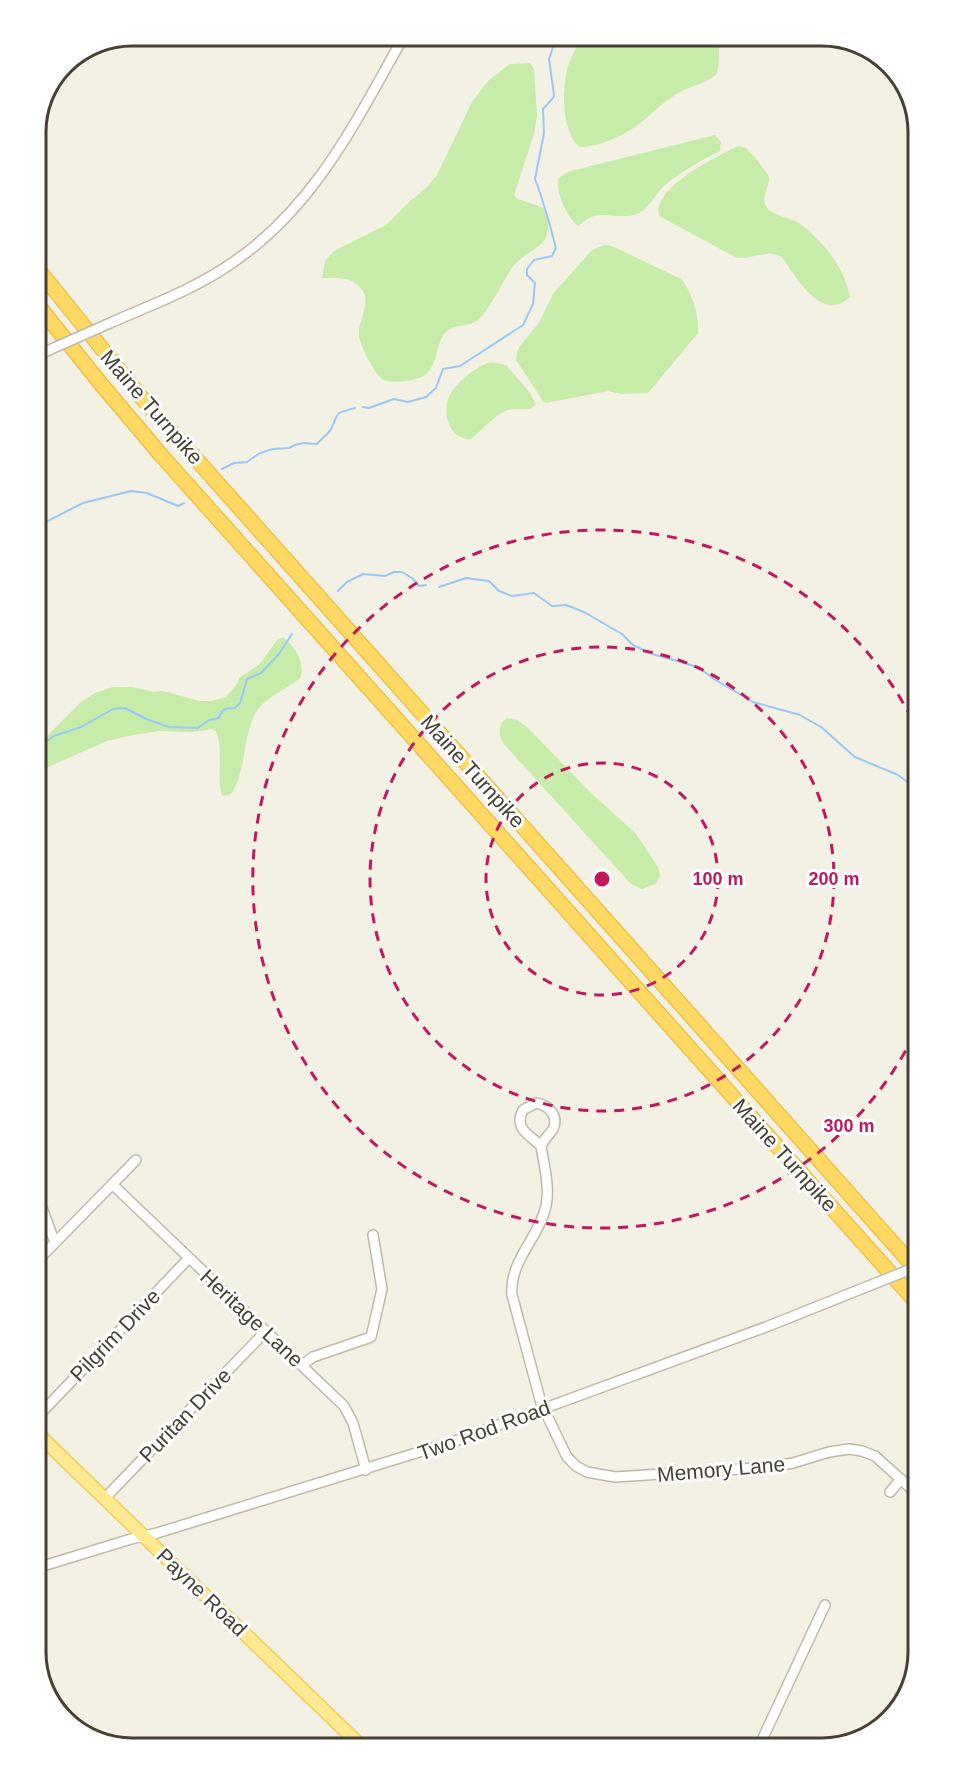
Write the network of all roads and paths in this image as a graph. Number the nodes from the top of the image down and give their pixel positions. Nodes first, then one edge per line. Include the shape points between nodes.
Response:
1 (398, 46) edge
2 (47, 280) edge
3 (47, 316) edge
4 (47, 351) edge
5 (541, 1146) junction
6 (136, 1160) dead end
7 (112, 1184) junction
8 (46, 1219) edge
9 (373, 1235) dead end
10 (56, 1242) junction
11 (46, 1252) edge
12 (189, 1258) junction
13 (908, 1259) edge
14 (908, 1271) edge
15 (908, 1293) edge
16 (265, 1332) junction
17 (302, 1365) junction
18 (46, 1408) edge
19 (544, 1408) junction
20 (46, 1442) edge
21 (366, 1470) junction
22 (901, 1479) junction
23 (908, 1486) edge
24 (890, 1492) dead end
25 (105, 1498) junction
26 (145, 1537) junction
27 (46, 1565) edge
28 (825, 1605) dead end
29 (353, 1738) edge
30 (763, 1738) edge

1 - 4 street, bridge via 324,173 286,218 248,252 167,298
2 - 13 highway, Maine Turnpike via 141,397
3 - 15 highway, Maine Turnpike via 161,455
5 - 5 street via 555,1119 547,1107 533,1104 523,1110 520,1124
5 - 19 street, Memory Lane via 546,1205 514,1271 511,1290
6 - 7 street
7 - 10 street
7 - 12 street, Heritage Lane
8 - 10 street
9 - 17 street via 382,1289 371,1336 313,1357
10 - 11 street
12 - 16 street, Heritage Lane
12 - 18 street, Pilgrim Drive
14 - 19 street, Two Rod Road, bridge
16 - 17 street, Heritage Lane
16 - 25 street, Puritan Drive
17 - 21 street, Heritage Lane via 349,1413
19 - 21 street, Two Rod Road
19 - 22 street, Memory Lane via 567,1457 581,1469 601,1476 776,1466 849,1449 875,1456
20 - 25 main road, Payne Road
21 - 26 street, Two Rod Road
22 - 23 street, Memory Lane
22 - 24 street
25 - 26 main road, Payne Road
26 - 27 street, Two Rod Road
26 - 29 main road, Payne Road
28 - 30 street

